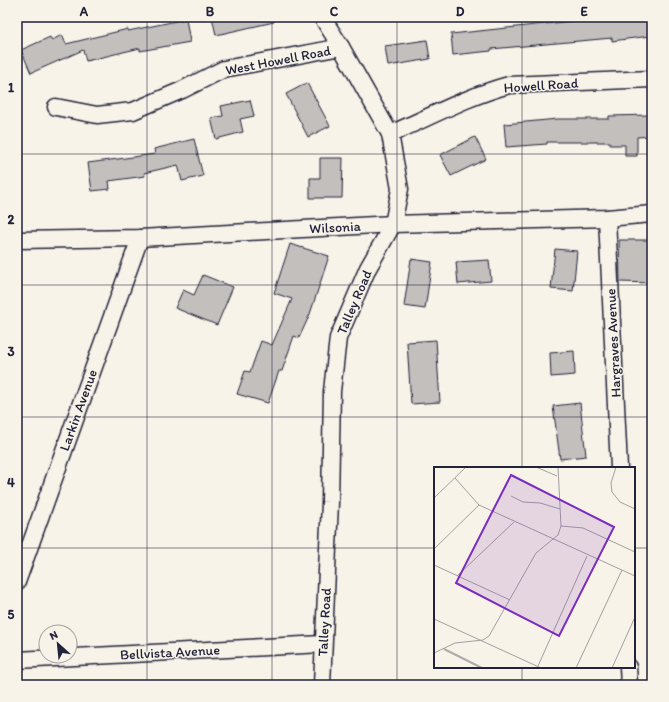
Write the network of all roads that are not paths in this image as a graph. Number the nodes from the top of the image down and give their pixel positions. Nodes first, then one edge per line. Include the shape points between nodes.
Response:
1 (322, 17) edge
2 (341, 47) junction
3 (652, 79) edge
4 (56, 107) dead end
5 (390, 134) junction
6 (652, 214) edge
7 (607, 218) junction
8 (393, 224) junction
9 (140, 238) junction
10 (17, 240) edge
11 (619, 467) edge
12 (17, 582) edge
13 (323, 644) junction
14 (17, 660) edge
15 (628, 668) edge
16 (322, 685) edge
17 (629, 685) edge

1 - 2 street, Talley Road
2 - 4 street, West Howell Road via 224,69 133,111 97,116
2 - 5 street, Talley Road
3 - 5 street, Howell Road via 509,85 469,98
5 - 8 street, Talley Road via 400,189
6 - 7 street, Wilsonia
7 - 8 street, Wilsonia
7 - 11 street, Hargraves Avenue
8 - 9 street, Wilsonia
8 - 13 street, Talley Road via 368,268 338,338 332,391
9 - 10 street, Wilsonia
9 - 12 street, Larkin Avenue
13 - 14 street, Bellvista Avenue
13 - 16 street, Talley Road
15 - 17 street

